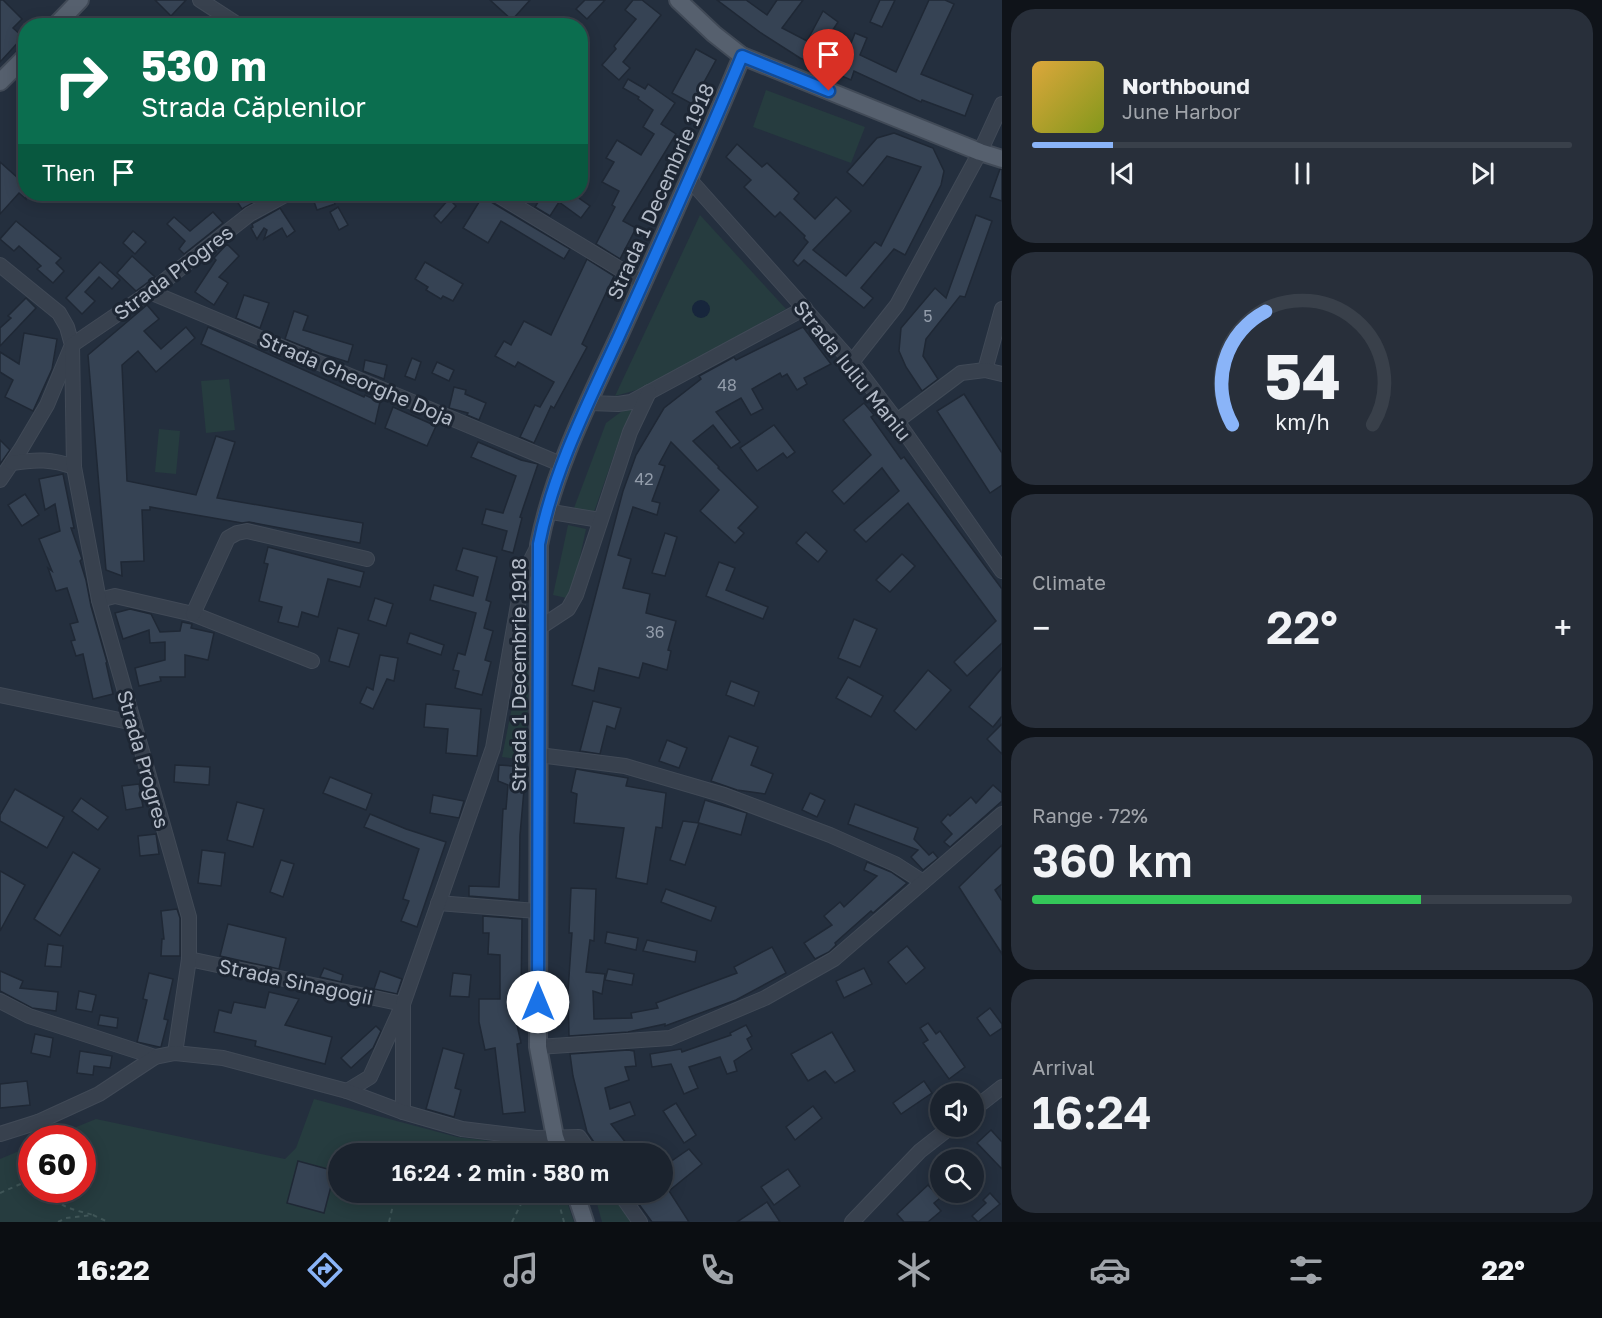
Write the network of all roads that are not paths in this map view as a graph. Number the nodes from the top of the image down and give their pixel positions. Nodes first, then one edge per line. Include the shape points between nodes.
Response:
1 (80, 0) edge
2 (200, 0) edge
3 (678, 0) edge
4 (63, 18) edge
5 (228, 18) edge
6 (742, 56) junction
7 (18, 64) edge
8 (0, 82) edge
9 (1002, 104) edge
10 (980, 152) junction
11 (1002, 159) edge
12 (690, 180) junction
13 (274, 201) edge
14 (508, 201) edge
15 (0, 265) edge
16 (643, 283) junction
17 (150, 292) junction
18 (804, 308) junction
19 (1002, 309) edge
20 (72, 345) junction
21 (852, 362) junction
22 (985, 370) junction
23 (1002, 374) edge
24 (649, 392) junction
25 (589, 403) junction
26 (897, 421) junction
27 (12, 463) junction
28 (563, 465) junction
29 (74, 467) junction
30 (0, 480) edge
31 (546, 511) junction
32 (600, 520) junction
33 (539, 544) junction
34 (367, 559) dead end
35 (1002, 571) edge
36 (99, 600) junction
37 (193, 614) junction
38 (538, 628) junction
39 (312, 661) dead end
40 (0, 695) edge
41 (134, 723) junction
42 (539, 755) junction
43 (1002, 814) edge
44 (923, 882) junction
45 (438, 903) junction
46 (537, 911) junction
47 (189, 959) junction
48 (0, 1001) edge
49 (403, 1004) junction
50 (538, 1047) junction
51 (175, 1053) junction
52 (155, 1058) junction
53 (1002, 1087) edge
54 (346, 1091) junction
55 (984, 1102) edge
56 (403, 1112) junction
57 (38, 1122) junction
58 (39, 1125) edge
59 (0, 1134) edge
60 (555, 1137) junction
61 (938, 1137) edge
62 (557, 1143) edge
63 (583, 1143) edge
64 (578, 1203) edge
65 (627, 1203) edge
66 (585, 1222) edge
67 (640, 1222) edge
68 (852, 1222) edge

1 - 4 main road
2 - 5 street
3 - 6 main road
6 - 10 main road
6 - 12 main road, Strada 1 Decembrie 1918
7 - 8 main road
9 - 10 street
10 - 11 main road
10 - 21 street via 897,305
12 - 16 main road, Strada 1 Decembrie 1918
12 - 18 street, Strada Iuliu Maniu
13 - 17 street, Strada Progres via 250,214
14 - 16 street
15 - 20 street via 59,313
16 - 25 main road, Strada 1 Decembrie 1918
17 - 20 street, Strada Progres
17 - 28 street, Strada Gheorghe Doja
18 - 21 street, Strada Iuliu Maniu
18 - 24 street
19 - 22 street
20 - 27 street via 47,405
20 - 29 street, Strada Progres
21 - 26 street, Strada Iuliu Maniu
22 - 23 street
22 - 26 street via 961,373
24 - 25 street via 632,402
24 - 32 street via 630,432
25 - 28 main road, Strada 1 Decembrie 1918
26 - 35 street, Strada Iuliu Maniu
27 - 29 street via 39,458
27 - 30 street
28 - 31 main road, Strada 1 Decembrie 1918
29 - 36 street, Strada Progres
31 - 32 street
31 - 33 main road, Strada 1 Decembrie 1918
32 - 38 street via 568,609
33 - 38 main road, Strada 1 Decembrie 1918
33 - 45 street via 523,576 493,748
34 - 37 street via 247,531 237,533 228,538
36 - 37 street via 115,596
36 - 41 street, Strada Progres
37 - 39 street
38 - 42 main road, Strada 1 Decembrie 1918
40 - 41 street
41 - 47 street, Strada Progres via 189,917
42 - 44 street via 625,766 724,795 830,835 895,864
42 - 46 main road, Strada 1 Decembrie 1918
43 - 44 street
44 - 50 street via 834,959 765,998 670,1038
45 - 46 street
45 - 49 street
46 - 50 main road, Strada 1 Decembrie 1918
47 - 49 street, Strada Sinagogii
47 - 51 street, Strada Progres
48 - 52 street via 29,1016
49 - 54 street via 370,1077
49 - 56 street
50 - 60 main road, Strada 1 Decembrie 1918
51 - 52 street
51 - 54 street via 223,1058
52 - 57 street via 99,1094
53 - 55 street
54 - 56 street
56 - 60 street via 462,1129
57 - 58 street
57 - 59 street
60 - 62 main road, Strada 1 Decembrie 1918
60 - 63 street via 579,1137
61 - 68 street
64 - 66 main road
65 - 67 street

